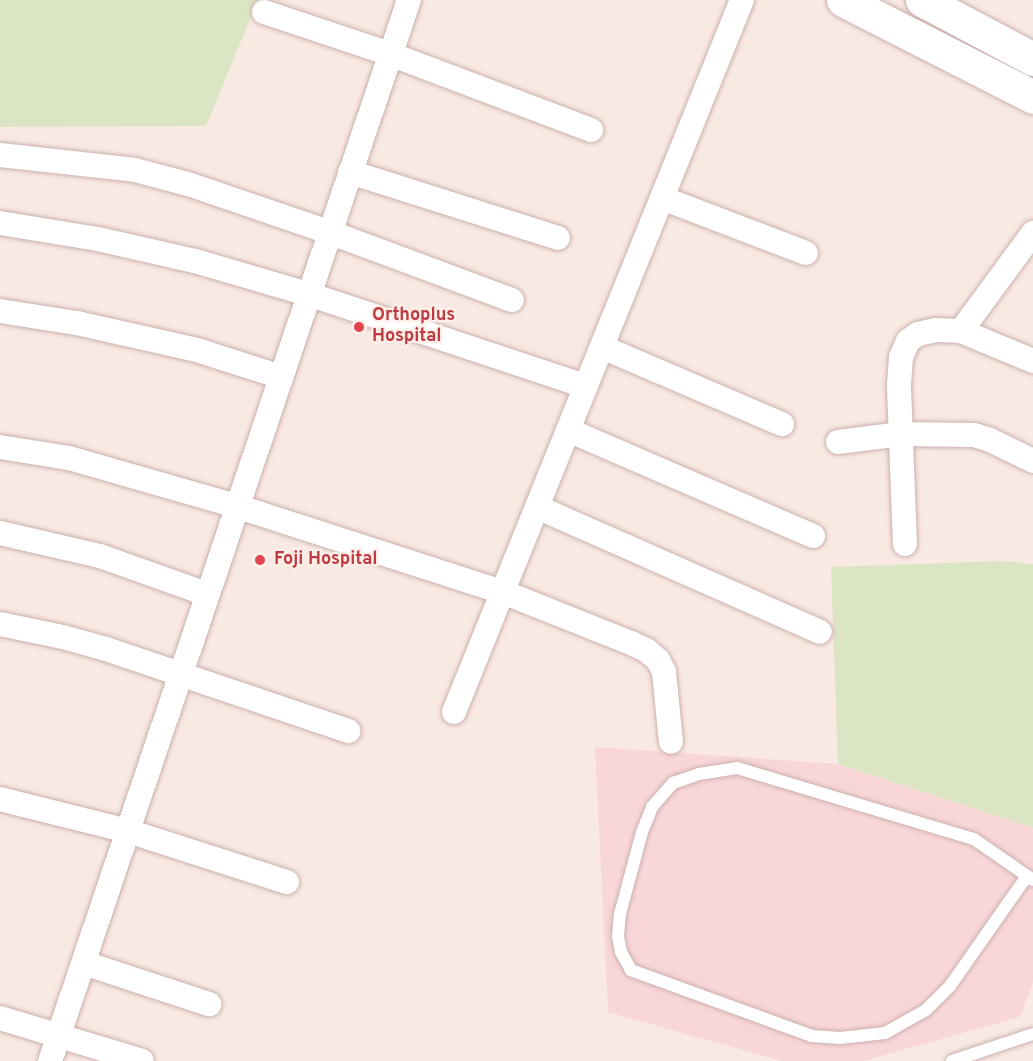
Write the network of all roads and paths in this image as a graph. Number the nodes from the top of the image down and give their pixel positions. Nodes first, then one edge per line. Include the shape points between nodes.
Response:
1 (409, 0) edge
2 (742, 0) edge
3 (843, 0) edge
4 (922, 0) edge
5 (264, 12) dead end
6 (390, 54) junction
7 (1033, 59) edge
8 (1033, 97) edge
9 (591, 130) dead end
10 (0, 155) edge
11 (350, 172) junction
12 (662, 198) junction
13 (0, 223) edge
14 (329, 232) junction
15 (1033, 233) edge
16 (558, 238) dead end
17 (806, 253) dead end
18 (308, 294) junction
19 (512, 300) dead end
20 (0, 311) edge
21 (961, 331) junction
22 (602, 347) junction
23 (1033, 361) edge
24 (280, 377) junction
25 (585, 386) junction
26 (782, 424) dead end
27 (568, 430) junction
28 (901, 434) junction
29 (838, 442) dead end
30 (0, 447) edge
31 (1033, 461) edge
32 (236, 506) junction
33 (537, 507) junction
34 (0, 533) edge
35 (813, 536) dead end
36 (905, 544) dead end
37 (503, 592) junction
38 (207, 594) junction
39 (0, 624) edge
40 (820, 632) dead end
41 (180, 672) junction
42 (454, 712) dead end
43 (348, 731) dead end
44 (671, 742) dead end
45 (0, 799) edge
46 (128, 831) junction
47 (1030, 878) edge
48 (287, 882) dead end
49 (84, 963) junction
50 (209, 1004) dead end
51 (0, 1018) edge
52 (59, 1034) junction
53 (1033, 1034) edge
54 (50, 1061) edge
55 (142, 1061) edge
56 (952, 1061) edge

1 - 6 street
2 - 12 street
3 - 8 main road
4 - 7 main road
5 - 6 street
6 - 9 street
6 - 11 street
10 - 14 street via 135,170
11 - 14 street
11 - 16 street
12 - 17 street
12 - 22 street
13 - 18 street via 144,249
14 - 18 street
14 - 19 street
15 - 21 street
18 - 24 street
18 - 25 street
20 - 24 street via 78,323 197,350
21 - 23 street
21 - 28 street via 936,330 908,341 901,357
22 - 25 street
22 - 26 street
24 - 32 street
25 - 27 street
27 - 33 street
27 - 35 street
28 - 29 street
28 - 31 street via 974,435
28 - 36 street
30 - 32 street via 69,458
32 - 37 street
32 - 38 street
33 - 37 street
33 - 40 street
34 - 38 street via 100,556
37 - 42 street
37 - 44 street via 631,643 658,660 669,696
38 - 41 street
39 - 41 street via 63,637
41 - 43 street
41 - 46 street
45 - 46 street
46 - 48 street
46 - 49 street
47 - 47 lane via 974,839 737,768 673,783 652,807 620,914 618,936 631,970 812,1036 840,1038 885,1033 926,1010 950,986
49 - 50 street
49 - 52 street
51 - 52 street
52 - 54 street
52 - 55 street
53 - 56 lane

